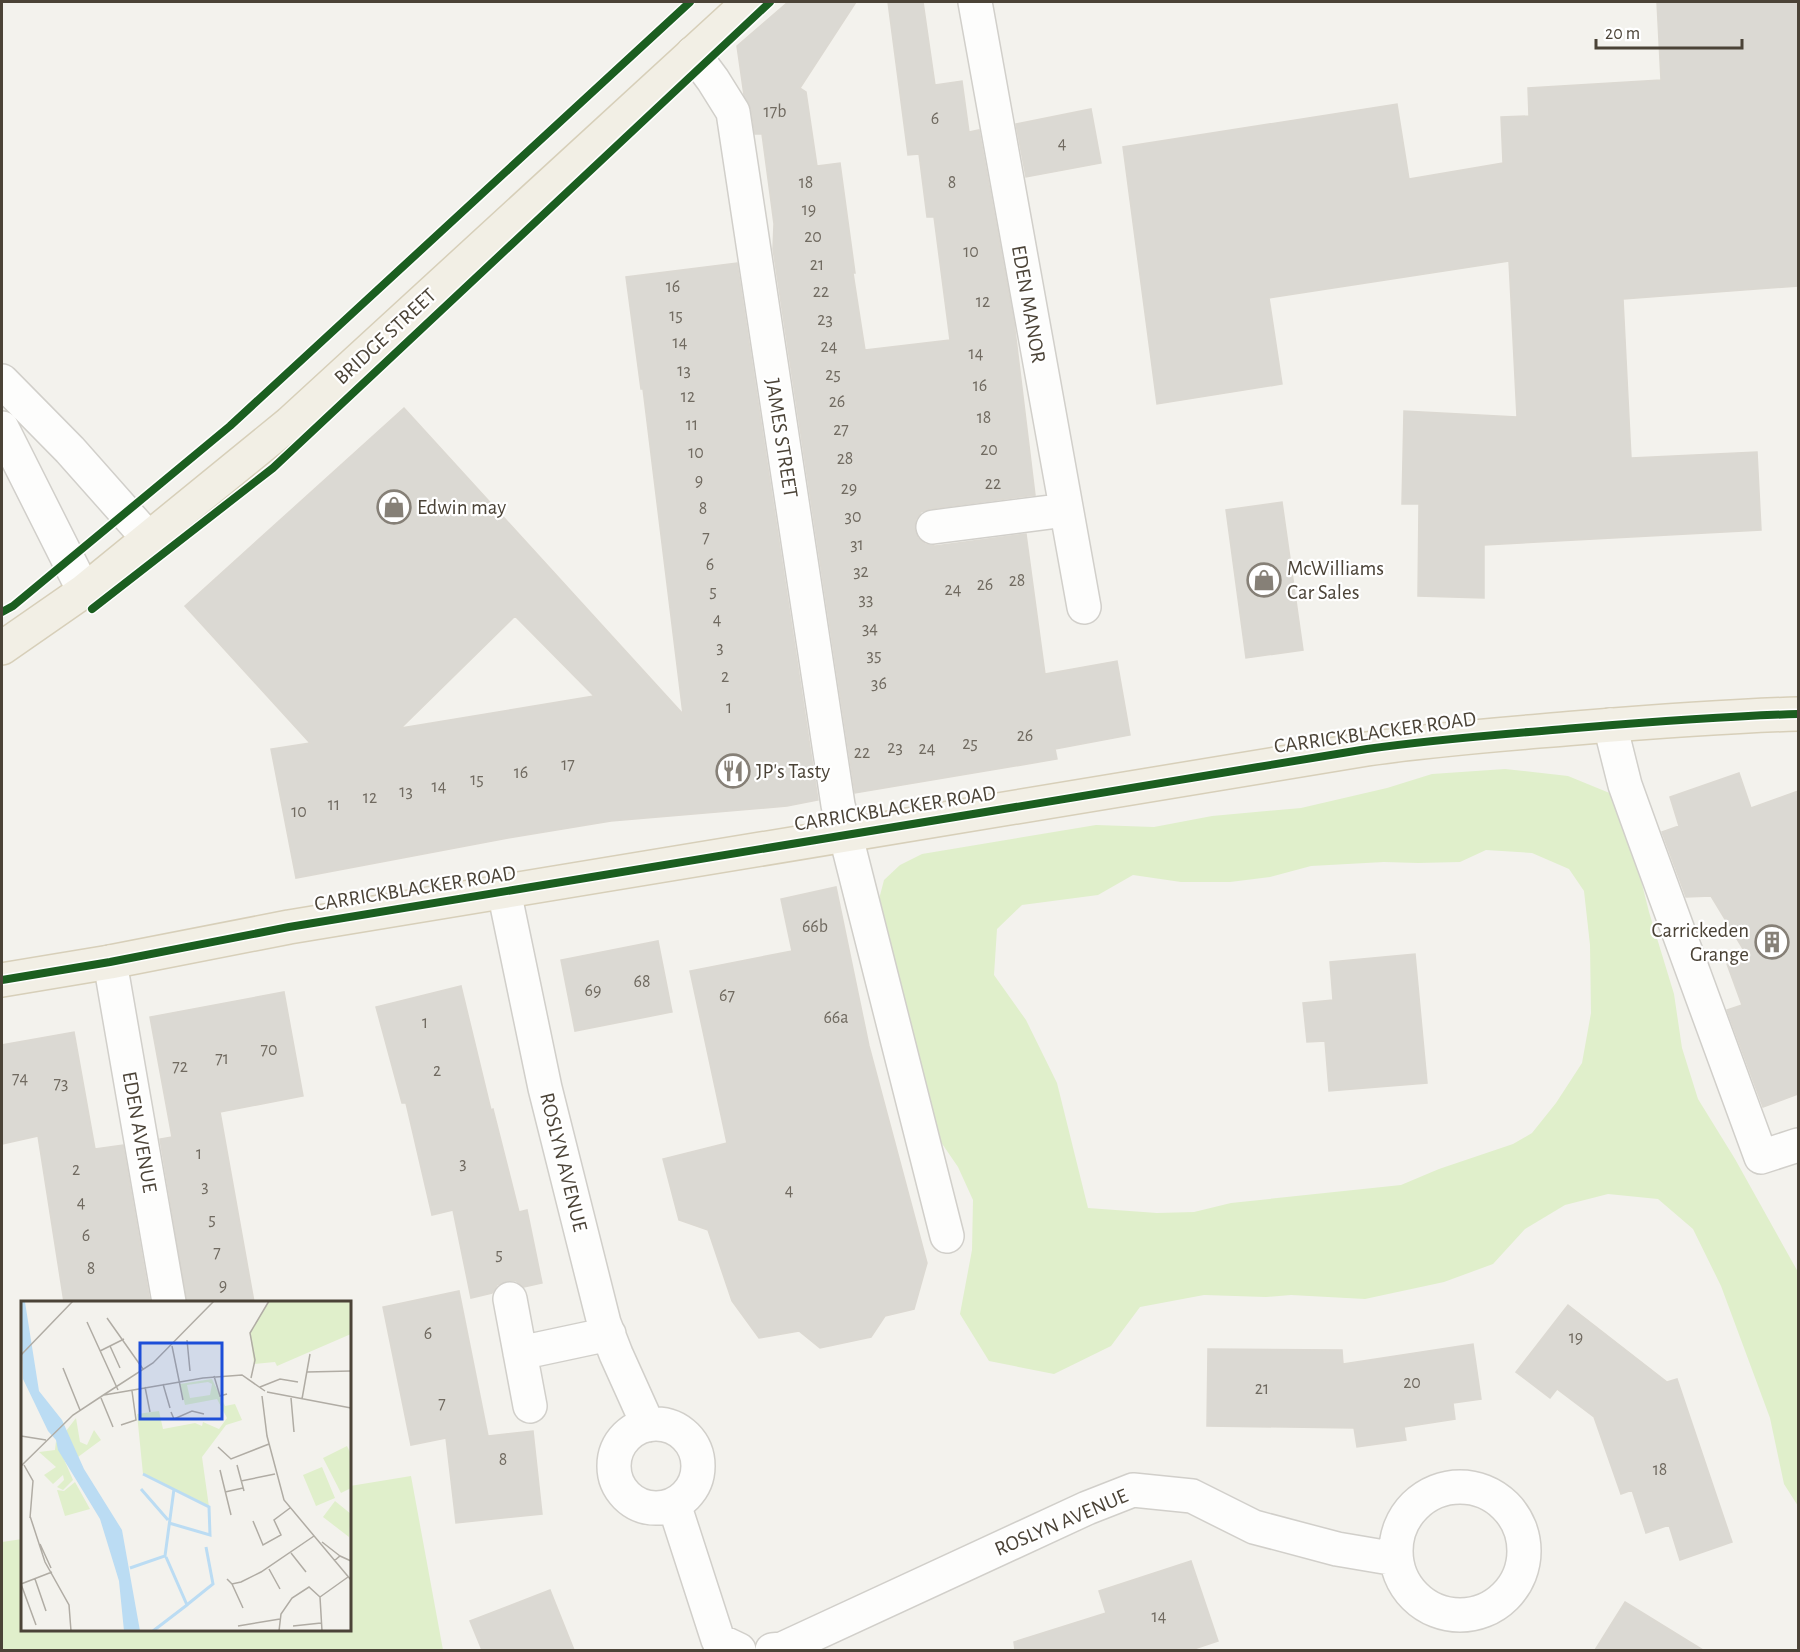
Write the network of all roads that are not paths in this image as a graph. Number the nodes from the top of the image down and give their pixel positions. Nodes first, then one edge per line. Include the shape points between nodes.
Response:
1 (749, 2) edge
2 (975, 2) edge
3 (693, 53) junction
4 (2, 381) edge
5 (2, 428) edge
6 (1066, 510) junction
7 (933, 527) dead end
8 (148, 538) junction
9 (84, 591) junction
10 (1084, 607) dead end
11 (2, 648) edge
12 (1798, 714) edge
13 (1610, 725) junction
14 (845, 835) junction
15 (504, 891) junction
16 (110, 962) junction
17 (2, 980) edge
18 (1798, 1144) edge
19 (947, 1236) dead end
20 (510, 1299) dead end
21 (169, 1301) edge
22 (609, 1334) junction
23 (520, 1353) junction
24 (530, 1406) dead end
25 (648, 1425) junction
26 (674, 1504) junction
27 (1396, 1559) dead end
28 (739, 1650) edge
29 (772, 1650) edge

1 - 3 main road, BRIDGE STREET
2 - 6 street, EDEN MANOR
3 - 8 main road, BRIDGE STREET via 290,423
3 - 14 street, JAMES STREET via 733,112
4 - 8 street
5 - 9 street
6 - 7 street
6 - 10 street, EDEN MANOR
8 - 9 main road, BRIDGE STREET
9 - 11 main road, BRIDGE STREET
12 - 13 main road, CARRICKBLACKER ROAD
13 - 14 main road, CARRICKBLACKER ROAD via 1367,749
13 - 18 street via 1625,785 1761,1157
14 - 15 main road, CARRICKBLACKER ROAD
14 - 19 street, JAMES STREET
15 - 16 main road, CARRICKBLACKER ROAD
15 - 22 street, ROSLYN AVENUE via 545,1088
16 - 17 main road, CARRICKBLACKER ROAD
16 - 21 street, EDEN AVENUE
20 - 23 street
22 - 23 street
22 - 25 street, ROSLYN AVENUE
23 - 24 street
25 - 26 street via 674,1428 694,1447 698,1460 694,1486
25 - 26 street via 634,1430 616,1452 616,1479 633,1502 660,1508
26 - 28 street via 718,1640
27 - 29 street, ROSLYN AVENUE via 1337,1549 1254,1527 1192,1496 1133,1490 782,1649

